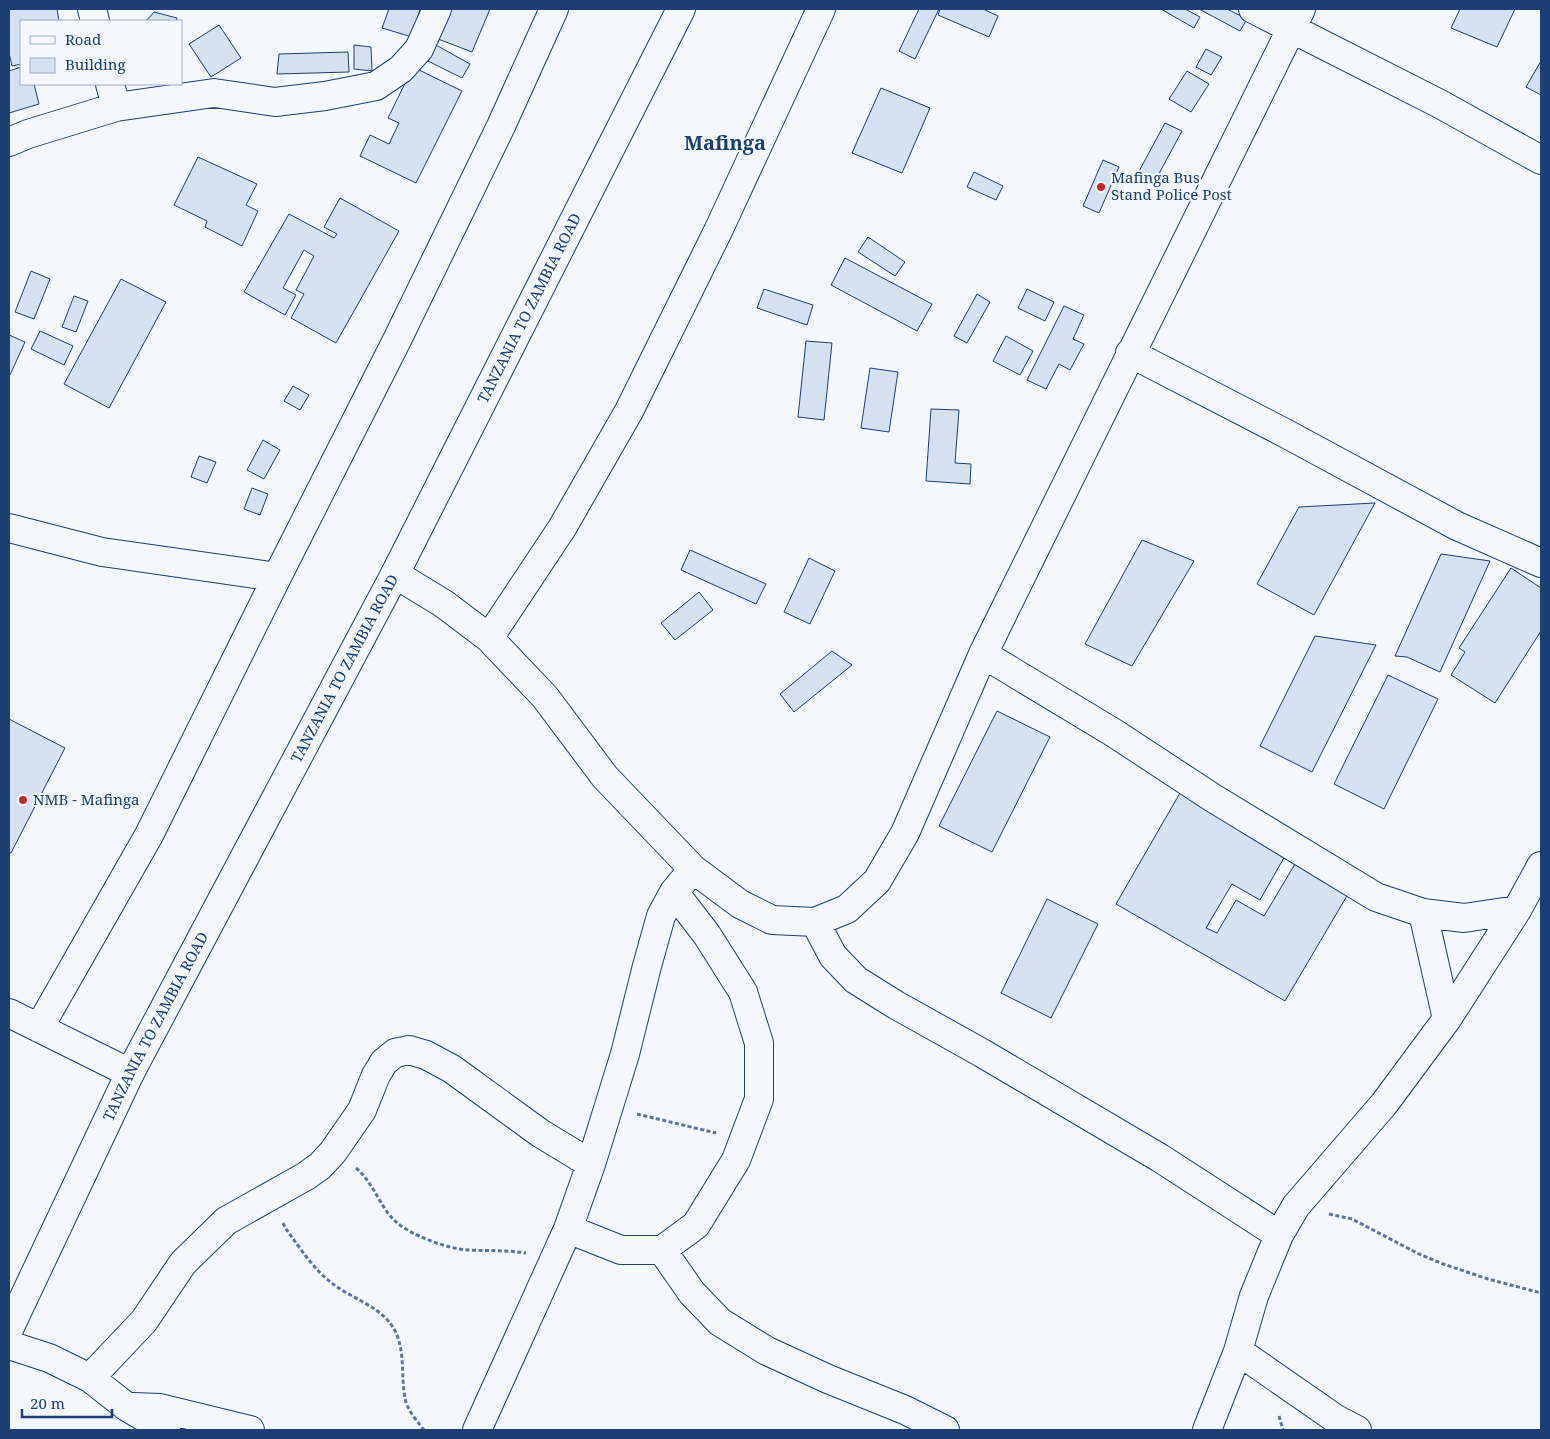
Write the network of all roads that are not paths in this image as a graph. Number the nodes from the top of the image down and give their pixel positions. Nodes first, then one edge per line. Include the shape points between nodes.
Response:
1 (437, 9) edge
2 (554, 9) edge
3 (681, 9) edge
4 (821, 9) edge
5 (1253, 9) edge
6 (1296, 18) edge
7 (113, 96) edge
8 (9, 142) edge
9 (1541, 160) edge
10 (1130, 353) junction
11 (9, 528) edge
12 (1541, 563) edge
13 (395, 574) junction
14 (276, 576) junction
15 (489, 638) junction
16 (983, 654) junction
17 (1541, 866) edge
18 (693, 868) junction
19 (674, 892) junction
20 (1517, 910) junction
21 (1423, 913) junction
22 (815, 922) junction
23 (9, 1013) edge
24 (1447, 1019) junction
25 (39, 1028) junction
26 (130, 1072) junction
27 (591, 1164) junction
28 (568, 1229) junction
29 (1280, 1235) junction
30 (662, 1250) junction
31 (9, 1329) edge
32 (9, 1345) edge
33 (1238, 1351) junction
34 (90, 1378) junction
35 (127, 1407) junction
36 (166, 1430) edge
37 (250, 1430) edge
38 (477, 1430) edge
39 (945, 1430) edge
40 (1207, 1430) edge
41 (1358, 1430) edge

1 - 7 main road via 419,48 401,69 376,86 275,102 214,93
2 - 14 main road via 401,331
3 - 13 main road, TANZANIA TO ZAMBIA ROAD
4 - 15 main road via 718,231 629,410 562,528
5 - 6 main road
6 - 9 main road
6 - 10 main road
7 - 8 main road
10 - 12 main road via 1457,526
10 - 16 main road
11 - 14 main road via 102,552
13 - 15 main road via 444,604
13 - 26 main road, TANZANIA TO ZAMBIA ROAD
14 - 25 main road via 149,835
15 - 18 main road via 545,697 605,777
16 - 21 main road via 1114,732 1213,798 1376,897
16 - 22 main road via 905,833 878,881 848,909
17 - 20 main road
18 - 19 main road
18 - 22 main road via 740,904 772,920
19 - 27 main road via 661,916 610,1108
19 - 30 main road via 707,935 743,992 759,1043 759,1099 736,1160 696,1226
20 - 21 main road via 1464,918
20 - 24 main road
21 - 24 main road
22 - 29 main road via 834,956 856,980 1160,1158
23 - 25 main road
24 - 29 main road via 1384,1104 1296,1206
25 - 26 main road
26 - 31 main road, TANZANIA TO ZAMBIA ROAD
27 - 28 main road
27 - 34 main road via 426,1055 409,1050 395,1053 384,1062 362,1110 320,1166 226,1220 183,1263 144,1321
28 - 30 main road via 621,1250
28 - 38 main road
29 - 33 main road via 1254,1296
30 - 39 main road via 692,1293 720,1322 767,1351
32 - 34 main road via 49,1358
33 - 40 main road
33 - 41 main road via 1336,1419
34 - 35 main road
35 - 36 main road
35 - 37 main road via 160,1408

